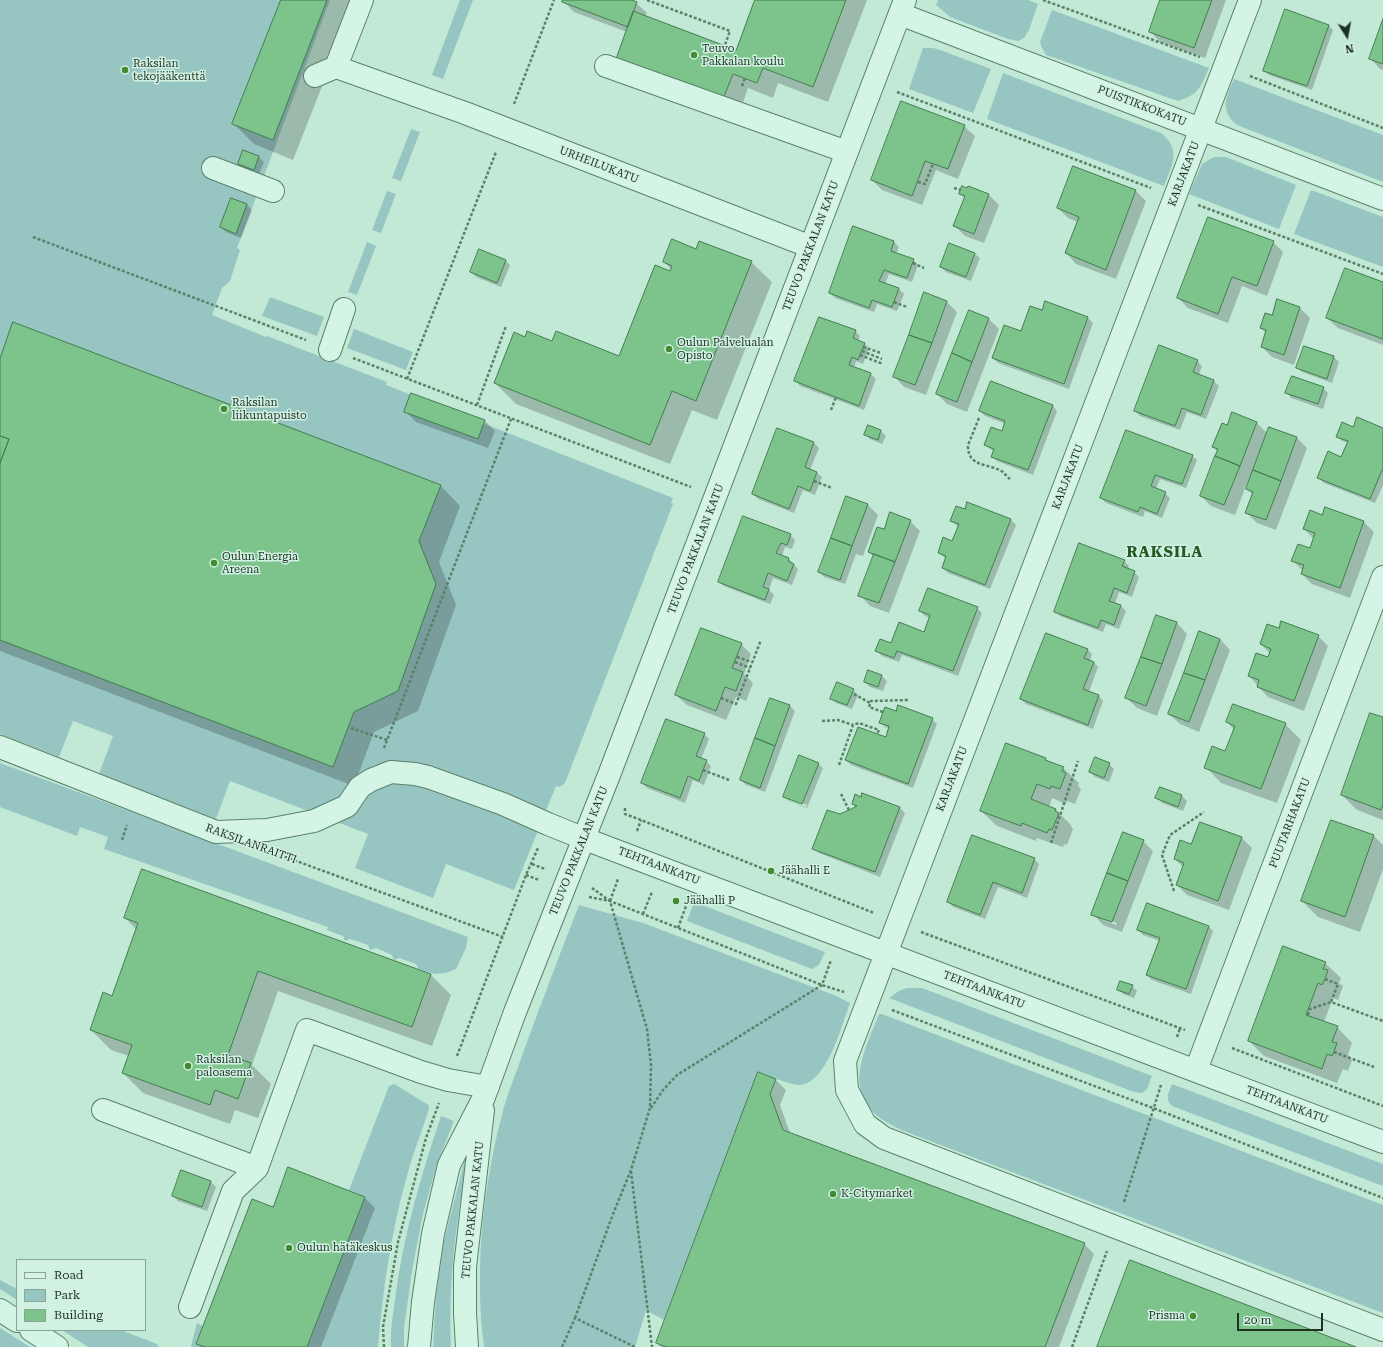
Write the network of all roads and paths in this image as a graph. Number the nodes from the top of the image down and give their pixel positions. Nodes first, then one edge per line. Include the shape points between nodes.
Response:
1 (362, 0) edge
2 (554, 0) edge
3 (647, 0) edge
4 (1250, 0) edge
5 (903, 7) edge
6 (725, 45) dead end
7 (606, 66) dead end
8 (336, 67) junction
9 (315, 76) dead end
10 (874, 83) junction
11 (505, 129) junction
12 (1201, 129) junction
13 (847, 152) junction
14 (933, 164) dead end
15 (213, 168) dead end
16 (918, 182) dead end
17 (954, 188) dead end
18 (961, 190) dead end
19 (273, 191) dead end
20 (1175, 197) junction
21 (1383, 199) edge
22 (33, 237) dead end
23 (811, 247) junction
24 (912, 263) dead end
25 (924, 268) dead end
26 (1383, 274) edge
27 (894, 302) dead end
28 (907, 307) dead end
29 (344, 309) dead end
30 (506, 326) dead end
31 (863, 347) dead end
32 (330, 350) junction
33 (862, 351) dead end
34 (881, 354) dead end
35 (860, 356) dead end
36 (882, 359) dead end
37 (883, 364) dead end
38 (407, 379) junction
39 (836, 397) dead end
40 (477, 406) junction
41 (831, 410) dead end
42 (979, 418) dead end
43 (511, 419) junction
44 (1010, 479) dead end
45 (814, 481) dead end
46 (691, 487) dead end
47 (832, 488) dead end
48 (1383, 577) edge
49 (761, 640) dead end
50 (737, 656) dead end
51 (734, 662) dead end
52 (752, 662) junction
53 (750, 668) junction
54 (854, 694) dead end
55 (721, 698) dead end
56 (908, 700) dead end
57 (870, 703) junction
58 (883, 712) dead end
59 (822, 721) dead end
60 (853, 725) junction
61 (351, 728) dead end
62 (877, 734) dead end
63 (387, 740) junction
64 (0, 747) edge
65 (1078, 761) dead end
66 (839, 765) dead end
67 (703, 770) dead end
68 (371, 780) junction
69 (729, 780) dead end
70 (841, 794) dead end
71 (625, 802) dead end
72 (848, 810) dead end
73 (1204, 812) dead end
74 (641, 820) junction
75 (216, 832) joint
76 (635, 837) dead end
77 (585, 838) junction
78 (1051, 843) dead end
79 (275, 853) dead end
80 (550, 870) dead end
81 (620, 873) dead end
82 (526, 875) junction
83 (545, 882) dead end
84 (587, 884) dead end
85 (652, 891) dead end
86 (1174, 891) dead end
87 (582, 896) dead end
88 (610, 901) junction
89 (686, 904) dead end
90 (643, 914) junction
91 (898, 923) junction
92 (678, 928) junction
93 (886, 953) junction
94 (1325, 979) dead end
95 (822, 985) junction
96 (869, 1001) junction
97 (1331, 1002) junction
98 (1308, 1015) dead end
99 (1383, 1021) edge
100 (1180, 1028) junction
101 (1208, 1039) junction
102 (1334, 1052) dead end
103 (1169, 1060) junction
104 (1374, 1067) dead end
105 (1196, 1070) junction
106 (486, 1092) junction
107 (1383, 1106) edge
108 (650, 1108) junction
109 (1153, 1108) junction
110 (103, 1110) dead end
111 (1383, 1142) edge
112 (257, 1168) junction
113 (631, 1170) junction
114 (1383, 1198) edge
115 (1116, 1228) junction
116 (190, 1307) dead end
117 (0, 1310) edge
118 (575, 1318) junction
119 (16, 1320) edge
120 (1383, 1330) edge
121 (33, 1331) edge
122 (57, 1347) edge
123 (419, 1347) edge
124 (467, 1347) edge
125 (562, 1347) edge
126 (635, 1347) edge
127 (652, 1347) edge
128 (1072, 1347) edge

1 - 8 street
2 - 11 path
3 - 6 path via 730,31
4 - 12 street, KARJAKATU
5 - 10 street, TEUVO PAKKALAN KATU
5 - 12 street, PUISTIKKOKATU
7 - 13 street
8 - 9 street
8 - 11 street, URHEILUKATU
10 - 13 street, TEUVO PAKKALAN KATU
10 - 20 path
11 - 23 street, URHEILUKATU
11 - 38 path
12 - 20 street, KARJAKATU
12 - 21 street, PUISTIKKOKATU
13 - 23 street, TEUVO PAKKALAN KATU
14 - 16 path via 925,184
15 - 19 street
17 - 18 path
20 - 26 path
20 - 91 street, KARJAKATU
22 - 32 path
23 - 77 street, TEUVO PAKKALAN KATU
24 - 25 path
27 - 28 path
29 - 32 street
30 - 40 path
31 - 34 path
32 - 38 path
33 - 36 path
35 - 37 path
38 - 40 path
39 - 41 path
40 - 43 path
42 - 44 path via 968,445 970,458 1002,472
43 - 46 path
43 - 63 path
45 - 47 path
48 - 101 street, PUUTARHAKATU
49 - 52 path
50 - 52 path
51 - 53 path
52 - 53 path
53 - 55 path via 736,704
54 - 57 path
56 - 57 path
57 - 58 path via 869,707
59 - 60 path via 838,720
60 - 62 path via 859,723 879,730
60 - 66 path
61 - 63 path
63 - 68 path
64 - 75 street, RAKSILANRAITTI
65 - 78 path
67 - 69 path
68 - 75 street, TEHTAANKATU via 360,787 347,806 314,821 267,830
68 - 77 street, TEHTAANKATU via 391,772 428,777
70 - 72 path
71 - 74 path via 625,814
73 - 86 path via 1170,835 1162,855
74 - 76 path
74 - 91 path
77 - 93 street, TEHTAANKATU
77 - 106 street, TEUVO PAKKALAN KATU via 515,1012
79 - 82 path, RAKSILANRAITTI via 503,937
80 - 82 path via 532,864
81 - 88 path
82 - 83 path
84 - 88 path
85 - 90 path
87 - 88 path
88 - 90 path
88 - 108 path via 647,1029 651,1064
89 - 92 path
90 - 92 path
91 - 93 street, KARJAKATU
91 - 100 path
92 - 95 path
93 - 96 street, KARJAKATU
93 - 103 street, TEHTAANKATU
94 - 97 path via 1338,984
95 - 96 path
95 - 108 path via 677,1075
96 - 109 path
96 - 115 street, KARJAKATU via 845,1061 847,1090 865,1124 884,1138
97 - 98 path via 1310,1010
97 - 99 path
100 - 101 path
100 - 103 path
101 - 105 street, PUUTARHAKATU
101 - 107 path
102 - 104 path
103 - 105 street, TEHTAANKATU
103 - 109 path
105 - 111 street, TEHTAANKATU
106 - 112 street via 422,1072 307,1030
106 - 123 street, TEUVO PAKKALAN KATU via 449,1165 432,1234
106 - 124 street, TEUVO PAKKALAN KATU via 465,1267
108 - 113 path
109 - 114 path
109 - 115 path
110 - 112 street
112 - 116 street via 233,1191
113 - 118 path
113 - 127 path
115 - 120 street, KARJAKATU
115 - 128 path
117 - 119 street
118 - 125 path
118 - 126 path
121 - 122 street

